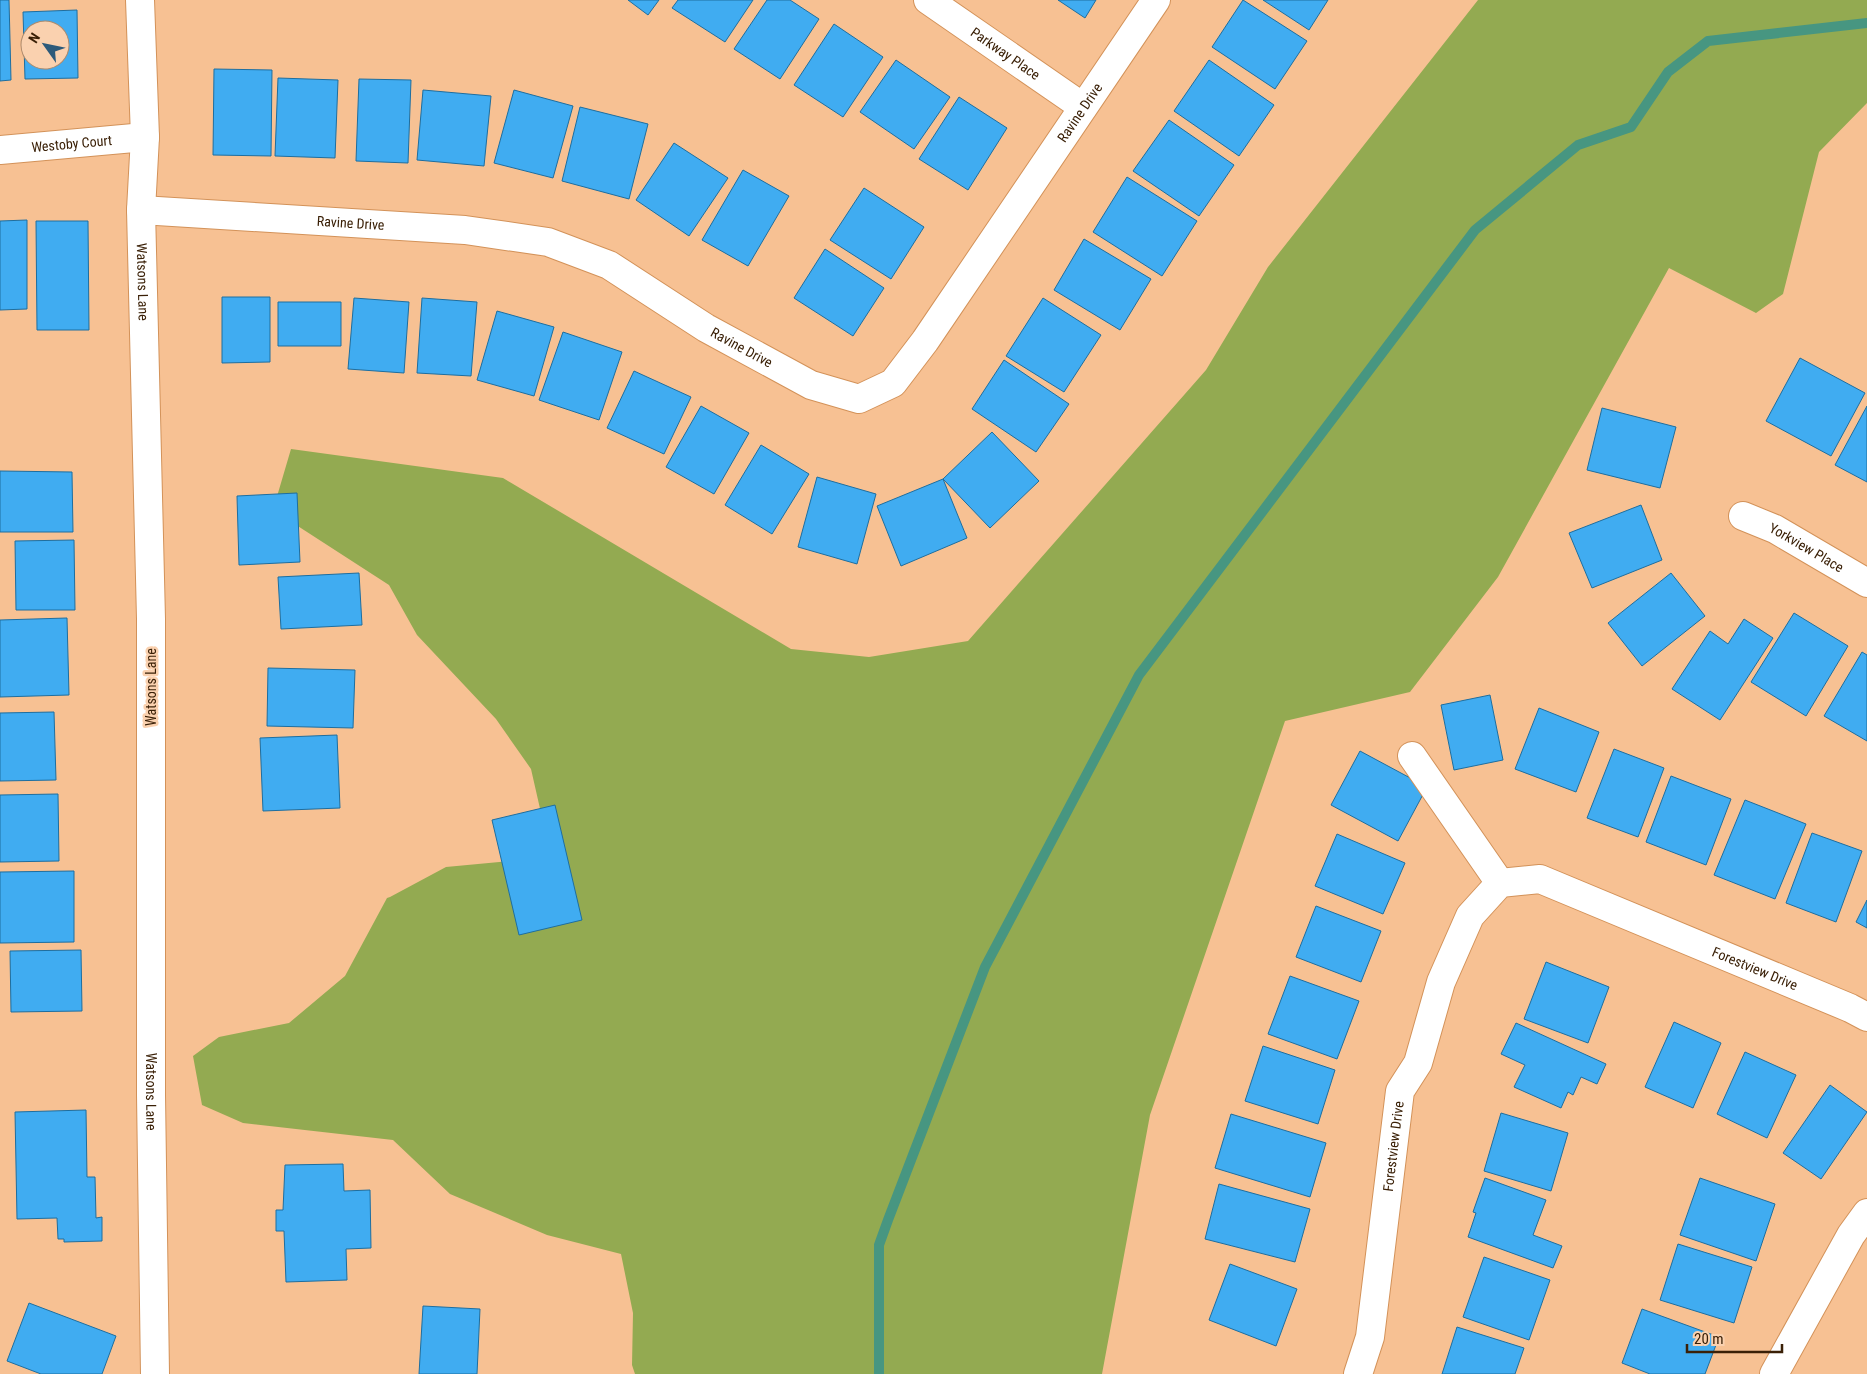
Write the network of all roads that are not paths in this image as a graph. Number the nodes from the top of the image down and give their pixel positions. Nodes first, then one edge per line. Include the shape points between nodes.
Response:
1 (140, 0) edge
2 (928, 0) edge
3 (1156, 0) edge
4 (1082, 107) junction
5 (145, 137) junction
6 (0, 150) edge
7 (141, 210) junction
8 (1743, 516) dead end
9 (1867, 583) edge
10 (1412, 756) dead end
11 (1500, 883) junction
12 (1867, 1017) edge
13 (1867, 1213) edge
14 (155, 1374) edge
15 (1358, 1374) edge
16 (1774, 1374) edge

1 - 5 street, Watsons Lane
2 - 4 street, Parkway Place
3 - 4 street, Ravine Drive
4 - 7 street, Ravine Drive via 925,341 893,383 859,399 811,386 706,328 609,265 548,242 465,230
5 - 6 street, Westoby Court
5 - 7 street, Watsons Lane
7 - 14 street, Watsons Lane via 151,619 151,1095
8 - 9 street, Yorkview Place via 1775,529
10 - 11 street
11 - 12 street, Forestview Drive via 1540,879
11 - 15 street, Forestview Drive via 1470,916 1441,982 1418,1062 1400,1091 1370,1337
13 - 16 street

